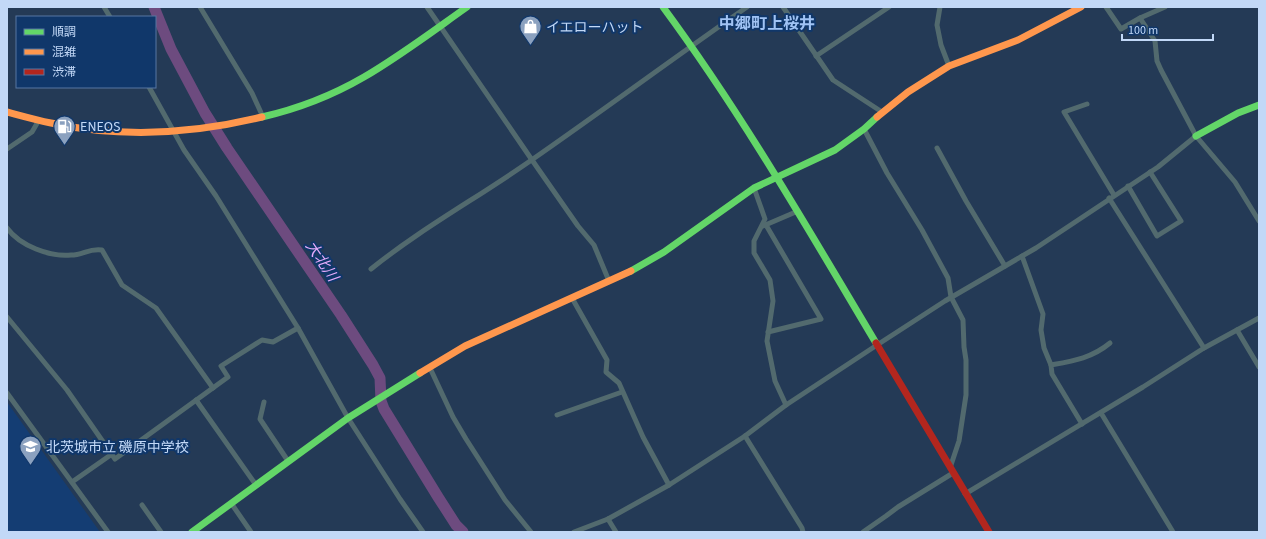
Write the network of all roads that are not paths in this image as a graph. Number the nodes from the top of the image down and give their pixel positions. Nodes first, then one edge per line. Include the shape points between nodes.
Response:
1 (104, 7) edge
2 (200, 7) edge
3 (427, 7) edge
4 (467, 7) edge
5 (663, 7) edge
6 (747, 7) edge
7 (783, 7) edge
8 (889, 7) edge
9 (940, 7) edge
10 (1081, 7) edge
11 (1106, 7) edge
12 (1165, 7) edge
13 (109, 16) edge
14 (1140, 18) junction
15 (440, 26) junction
16 (692, 45) junction
17 (816, 56) junction
18 (949, 66) junction
19 (150, 88) edge
20 (1087, 104) dead end
21 (1259, 105) edge
22 (7, 112) edge
23 (882, 112) junction
24 (261, 117) junction
25 (39, 120) junction
26 (864, 128) junction
27 (175, 132) junction
28 (1196, 136) junction
29 (938, 148) dead end
30 (7, 149) edge
31 (532, 160) junction
32 (1150, 172) junction
33 (777, 177) junction
34 (1128, 186) junction
35 (754, 188) junction
36 (1112, 197) junction
37 (798, 212) junction
38 (1258, 219) edge
39 (766, 225) junction
40 (760, 227) junction
41 (7, 228) edge
42 (1022, 256) junction
43 (1004, 266) junction
44 (371, 269) dead end
45 (609, 281) junction
46 (951, 297) junction
47 (572, 298) junction
48 (7, 317) edge
49 (1259, 318) edge
50 (298, 328) junction
51 (1237, 330) junction
52 (768, 332) junction
53 (1110, 343) dead end
54 (877, 345) junction
55 (1204, 348) junction
56 (1051, 365) junction
57 (1259, 367) edge
58 (427, 370) junction
59 (214, 388) junction
60 (622, 392) junction
61 (7, 393) edge
62 (196, 400) junction
63 (264, 402) dead end
64 (786, 405) junction
65 (1100, 413) junction
66 (557, 415) dead end
67 (350, 416) junction
68 (1082, 424) junction
69 (745, 436) junction
70 (112, 454) junction
71 (288, 461) junction
72 (952, 471) junction
73 (72, 482) junction
74 (256, 485) junction
75 (669, 485) junction
76 (965, 494) junction
77 (231, 503) junction
78 (142, 505) dead end
79 (608, 519) junction
80 (108, 532) edge
81 (161, 532) edge
82 (192, 532) edge
83 (251, 532) edge
84 (423, 532) edge
85 (531, 532) edge
86 (574, 532) edge
87 (616, 532) edge
88 (803, 532) edge
89 (862, 532) edge
90 (988, 532) edge
91 (1173, 532) edge

1 - 13 street
2 - 24 street via 252,93
3 - 15 street
4 - 15 street
5 - 16 street
6 - 16 street
7 - 17 street
8 - 17 street
9 - 18 street via 937,25
10 - 18 street via 1018,40
11 - 14 street via 1121,29
12 - 14 street
14 - 28 street via 1155,41 1157,61
15 - 24 street via 361,78 319,98
15 - 31 street
16 - 31 street
16 - 33 street
17 - 23 street via 833,80
18 - 23 street
19 - 27 street
20 - 36 street via 1064,112
21 - 28 street via 1238,113
22 - 25 street
23 - 26 street
24 - 27 street via 210,129
25 - 27 street via 102,131
25 - 30 street via 32,132
26 - 33 street via 835,150
26 - 46 street via 948,278
27 - 50 street
28 - 32 street
28 - 38 street via 1235,182
29 - 43 street
31 - 44 street via 396,249
31 - 45 street via 594,245
32 - 34 street
32 - 34 street via 1181,221 1157,236
33 - 35 street
33 - 37 street
34 - 36 street
35 - 40 street via 765,219
35 - 45 street via 664,252
36 - 42 street
36 - 55 street
37 - 39 street
37 - 54 street
39 - 40 street
39 - 52 street via 821,319
40 - 52 street via 754,241 754,253 770,280 773,301
41 - 59 street via 11,234 35,249 52,254 72,256 94,249 102,250 122,285 156,308
42 - 43 street
42 - 56 street via 1043,314 1041,330 1044,348
43 - 46 street
45 - 47 street
46 - 54 street
46 - 72 street via 963,320 966,360 966,396
47 - 58 street via 465,346
47 - 60 street via 607,360 606,372 619,383
48 - 70 street via 67,390
49 - 51 street
50 - 59 street via 273,342 262,340 221,366 228,377
50 - 67 street
51 - 55 street
51 - 57 street
52 - 64 street via 767,341 774,381
53 - 56 street via 1082,359
54 - 64 street
54 - 72 street
55 - 65 street
56 - 68 street via 1052,374
58 - 67 street
58 - 85 street via 466,440 505,500
59 - 62 street
60 - 66 street
60 - 75 street
61 - 73 street
62 - 70 street via 115,459
62 - 74 street
63 - 71 street via 260,419
64 - 69 street
65 - 68 street
65 - 91 street
67 - 71 street
67 - 84 street
68 - 76 street
69 - 75 street
69 - 88 street
70 - 73 street
71 - 74 street
72 - 76 street
72 - 89 street
73 - 80 street
74 - 77 street
75 - 79 street
76 - 90 street
77 - 82 street
77 - 83 street
78 - 81 street
79 - 86 street
79 - 87 street

